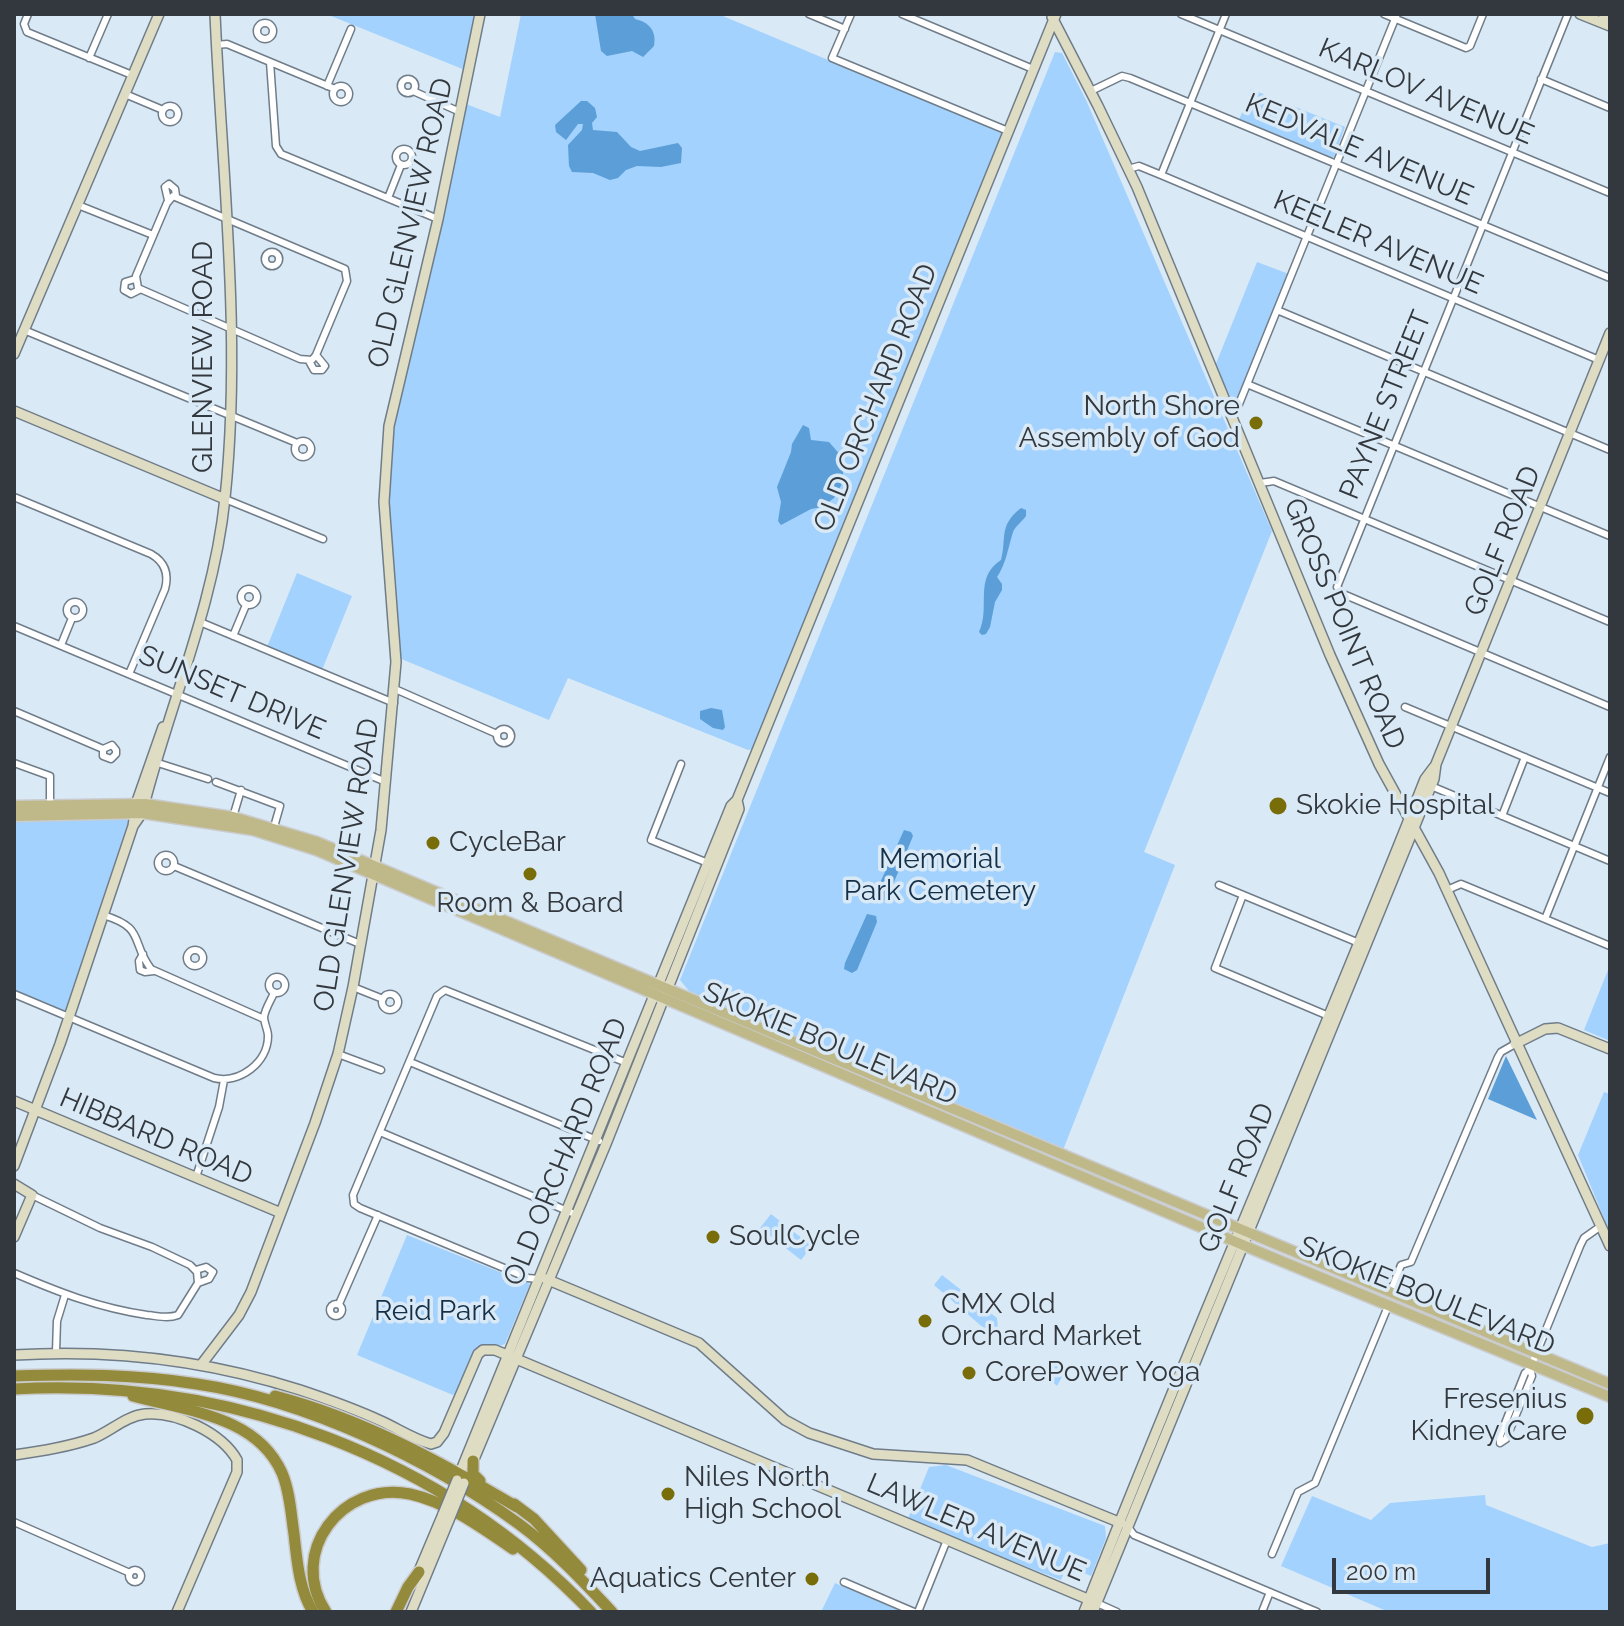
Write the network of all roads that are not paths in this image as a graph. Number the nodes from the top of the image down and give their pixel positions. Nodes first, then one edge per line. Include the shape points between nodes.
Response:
1 (28, 14) edge
2 (108, 14) edge
3 (159, 14) edge
4 (215, 14) edge
5 (480, 14) edge
6 (809, 14) edge
7 (851, 14) edge
8 (902, 14) edge
9 (1181, 14) edge
10 (1226, 14) edge
11 (1384, 14) edge
12 (1483, 14) edge
13 (1568, 14) edge
14 (1580, 14) edge
15 (1603, 14) edge
16 (1053, 16) edge
17 (1396, 16) edge
18 (1610, 17) edge
19 (1610, 26) edge
20 (351, 29) dead end
21 (845, 29) junction
22 (1219, 30) junction
23 (262, 38) dead end
24 (216, 45) junction
25 (255, 56) junction
26 (89, 58) junction
27 (270, 62) junction
28 (1033, 69) junction
29 (132, 75) junction
30 (1541, 79) junction
31 (327, 86) junction
32 (335, 89) dead end
33 (413, 91) dead end
34 (1091, 91) junction
35 (1366, 91) junction
36 (125, 94) junction
37 (1190, 103) junction
38 (1610, 108) edge
39 (163, 110) dead end
40 (460, 112) junction
41 (1008, 131) junction
42 (1512, 152) junction
43 (401, 165) dead end
44 (1336, 165) junction
45 (1128, 169) junction
46 (1161, 175) junction
47 (1610, 193) edge
48 (176, 196) junction
49 (388, 198) junction
50 (168, 200) junction
51 (78, 205) junction
52 (226, 217) junction
53 (438, 219) junction
54 (1482, 225) junction
55 (153, 235) junction
56 (1307, 237) junction
57 (280, 241) junction
58 (275, 253) dead end
59 (1610, 278) edge
60 (135, 279) junction
61 (140, 290) junction
62 (1452, 298) junction
63 (1277, 310) junction
64 (231, 328) junction
65 (24, 330) junction
66 (1610, 333) edge
67 (14, 354) edge
68 (316, 355) junction
69 (1599, 360) junction
70 (309, 361) junction
71 (1610, 364) edge
72 (1423, 372) junction
73 (1247, 384) junction
74 (14, 411) edge
75 (1231, 411) junction
76 (231, 416) junction
77 (1570, 433) junction
78 (297, 443) dead end
79 (1394, 445) junction
80 (1610, 450) edge
81 (1260, 483) junction
82 (14, 497) edge
83 (225, 499) junction
84 (1540, 506) junction
85 (1364, 519) junction
86 (1610, 536) edge
87 (323, 539) dead end
88 (1511, 580) junction
89 (246, 605) dead end
90 (72, 618) dead end
91 (200, 622) junction
92 (1610, 622) edge
93 (14, 626) edge
94 (233, 636) junction
95 (61, 645) junction
96 (1481, 653) junction
97 (129, 674) junction
98 (395, 689) junction
99 (177, 694) junction
100 (394, 703) junction
101 (1405, 707) dead end
102 (1610, 707) edge
103 (14, 711) edge
104 (1452, 726) junction
105 (497, 734) dead end
106 (103, 749) dead end
107 (1525, 757) junction
108 (1610, 757) edge
109 (14, 763) edge
110 (158, 763) junction
111 (681, 764) dead end
112 (1436, 764) junction
113 (386, 782) junction
114 (1431, 786) junction
115 (1598, 788) junction
116 (241, 790) junction
117 (1610, 793) edge
118 (14, 806) edge
119 (139, 808) junction
120 (50, 809) junction
121 (14, 816) edge
122 (1502, 816) junction
123 (232, 822) junction
124 (1411, 826) junction
125 (274, 827) junction
126 (1574, 846) junction
127 (1610, 861) edge
128 (712, 865) junction
129 (174, 866) dead end
130 (374, 870) junction
131 (1219, 885) dead end
132 (1447, 890) junction
133 (1243, 895) junction
134 (103, 915) junction
135 (1545, 919) junction
136 (1359, 943) junction
137 (360, 944) junction
138 (1610, 946) edge
139 (192, 965) dead end
140 (185, 983) junction
141 (664, 986) junction
142 (353, 987) junction
143 (274, 993) dead end
144 (14, 994) edge
145 (659, 998) junction
146 (383, 999) dead end
147 (68, 1017) junction
148 (1334, 1018) junction
149 (264, 1019) junction
150 (1515, 1044) junction
151 (1610, 1049) edge
152 (338, 1054) junction
153 (410, 1062) junction
154 (627, 1063) junction
155 (381, 1070) dead end
156 (224, 1080) junction
157 (14, 1101) edge
158 (36, 1110) junction
159 (380, 1132) junction
160 (595, 1139) junction
161 (606, 1144) junction
162 (14, 1166) edge
163 (196, 1177) junction
164 (14, 1184) edge
165 (32, 1195) junction
166 (566, 1210) junction
167 (281, 1213) junction
168 (378, 1215) junction
169 (577, 1215) junction
170 (1601, 1226) junction
171 (1245, 1231) junction
172 (14, 1237) edge
173 (1240, 1244) junction
174 (1610, 1246) edge
175 (14, 1273) edge
176 (197, 1276) junction
177 (543, 1279) junction
178 (1390, 1293) junction
179 (65, 1295) junction
180 (339, 1304) dead end
181 (1389, 1306) junction
182 (56, 1352) junction
183 (1536, 1353) junction
184 (14, 1355) edge
185 (512, 1357) junction
186 (201, 1365) junction
187 (1531, 1367) junction
188 (14, 1376) edge
189 (198, 1384) junction
190 (1610, 1384) edge
191 (14, 1389) edge
192 (106, 1389) junction
193 (1610, 1397) edge
194 (14, 1455) edge
195 (473, 1461) junction
196 (462, 1478) junction
197 (517, 1507) junction
198 (446, 1517) junction
199 (14, 1522) edge
200 (1123, 1524) junction
201 (1134, 1535) junction
202 (947, 1540) junction
203 (1122, 1540) junction
204 (1272, 1554) dead end
205 (542, 1565) junction
206 (419, 1572) joint
207 (130, 1573) dead end
208 (844, 1582) dead end
209 (1270, 1592) junction
210 (1093, 1605) edge
211 (609, 1609) edge
212 (177, 1612) edge
213 (313, 1612) edge
214 (326, 1612) edge
215 (399, 1612) edge
216 (411, 1612) edge
217 (591, 1612) edge
218 (916, 1612) edge
219 (1084, 1612) edge
220 (1117, 1612) edge
221 (1262, 1612) edge
222 (1317, 1612) edge

1 - 26 street via 25,30
2 - 26 street
3 - 29 main road
4 - 24 main road, GLENVIEW ROAD
5 - 40 main road, OLD GLENVIEW ROAD
6 - 21 street
7 - 21 street
8 - 28 street
9 - 22 street, KARLOV AVENUE
10 - 22 street
11 - 17 street
12 - 17 street via 1468,48
13 - 30 street, PAYNE STREET
14 - 19 main road
15 - 18 main road
16 - 28 main road, OLD ORCHARD ROAD
16 - 34 main road, GROSS POINT ROAD
17 - 35 street
20 - 31 street
21 - 41 street via 832,58
22 - 35 street, KARLOV AVENUE
22 - 37 street
23 - 25 street
24 - 25 street
24 - 52 main road, GLENVIEW ROAD
25 - 27 street
26 - 29 street
27 - 31 street
27 - 49 street via 278,150
28 - 41 main road, OLD ORCHARD ROAD
29 - 36 main road
30 - 38 street
30 - 42 street, PAYNE STREET
31 - 32 street
33 - 40 street
34 - 37 street, KEDVALE AVENUE via 1126,77
34 - 45 main road, GROSS POINT ROAD
35 - 42 street, KARLOV AVENUE
35 - 44 street
36 - 39 street
36 - 51 main road
37 - 44 street, KEDVALE AVENUE
37 - 46 street
40 - 53 main road, OLD GLENVIEW ROAD
41 - 128 main road, OLD ORCHARD ROAD via 731,806
42 - 47 street, KARLOV AVENUE
42 - 54 street, PAYNE STREET
43 - 49 street
44 - 54 street, KEDVALE AVENUE
44 - 56 street
45 - 46 street, KEELER AVENUE via 1139,166
45 - 75 main road, GROSS POINT ROAD
46 - 56 street, KEELER AVENUE
48 - 50 street
48 - 50 street via 169,184
48 - 52 street
49 - 53 street
50 - 55 street
51 - 55 street
51 - 65 main road
52 - 57 street
52 - 64 main road, GLENVIEW ROAD
53 - 98 main road, OLD GLENVIEW ROAD via 386,452 385,544 396,645
54 - 59 street, KEDVALE AVENUE
54 - 62 street, PAYNE STREET
55 - 60 street
56 - 62 street, KEELER AVENUE
56 - 63 street
57 - 58 street
57 - 68 street via 345,269 347,281
60 - 61 street
60 - 61 street via 125,282 124,290
61 - 64 street
62 - 69 street, KEELER AVENUE
62 - 72 street, PAYNE STREET
63 - 72 street
63 - 73 street
64 - 70 street
64 - 76 main road, GLENVIEW ROAD
65 - 67 main road
65 - 76 street
66 - 69 main road, GOLF ROAD
68 - 70 street
68 - 70 street via 325,366 322,370 314,370
69 - 71 main road, KEELER AVENUE
69 - 77 main road, GOLF ROAD
72 - 77 street
72 - 79 street, PAYNE STREET
73 - 75 street
73 - 79 street
74 - 83 main road
75 - 81 main road, GROSS POINT ROAD
76 - 78 street
76 - 83 main road, GLENVIEW ROAD
77 - 80 street
77 - 84 main road, GOLF ROAD
79 - 84 street
79 - 85 street, PAYNE STREET
81 - 85 street via 1274,481
81 - 124 main road, GROSS POINT ROAD via 1333,662
82 - 97 street via 162,563 165,589
83 - 87 street
83 - 91 main road, GLENVIEW ROAD
84 - 86 street
84 - 88 main road, GOLF ROAD
85 - 88 street
85 - 96 street, PAYNE STREET via 1338,590
88 - 92 street
88 - 96 main road, GOLF ROAD
89 - 94 street
90 - 95 street
91 - 94 street
91 - 99 main road, GLENVIEW ROAD
93 - 95 street, SUNSET DRIVE
94 - 100 street
95 - 97 street, SUNSET DRIVE
96 - 102 street
96 - 104 main road, GOLF ROAD
97 - 99 street, SUNSET DRIVE
98 - 100 main road, OLD GLENVIEW ROAD
98 - 105 street
99 - 110 main road, GLENVIEW ROAD
99 - 113 street, SUNSET DRIVE
99 - 119 main road, GLENVIEW ROAD
100 - 113 main road, OLD GLENVIEW ROAD
101 - 104 street
103 - 106 street
104 - 107 street
104 - 112 main road, GOLF ROAD
107 - 115 street
107 - 122 street
108 - 115 street
109 - 120 street via 50,776
110 - 116 street
110 - 119 main road, GLENVIEW ROAD
111 - 128 street via 651,840
112 - 114 main road, GOLF ROAD
112 - 124 main road, GOLF ROAD via 1425,779
113 - 130 main road, OLD GLENVIEW ROAD
114 - 122 street
114 - 124 main road, GOLF ROAD
115 - 117 street
115 - 126 street
116 - 123 street
116 - 125 street via 280,806
118 - 120 main road, SKOKIE BOULEVARD
119 - 120 main road, SKOKIE BOULEVARD
119 - 123 main road, SKOKIE BOULEVARD
119 - 134 main road, GLENVIEW ROAD
120 - 121 main road, SKOKIE BOULEVARD
122 - 126 street
123 - 125 main road, SKOKIE BOULEVARD
123 - 130 main road, SKOKIE BOULEVARD
124 - 132 main road, GROSS POINT ROAD
124 - 136 main road, GOLF ROAD
124 - 148 main road, GOLF ROAD
125 - 130 main road, SKOKIE BOULEVARD
126 - 127 street
126 - 135 street
128 - 141 main road, OLD ORCHARD ROAD
129 - 137 street
130 - 137 main road, OLD GLENVIEW ROAD
130 - 141 main road, SKOKIE BOULEVARD
130 - 145 main road, SKOKIE BOULEVARD
131 - 133 street
132 - 135 street via 1461,884
132 - 150 main road, GROSS POINT ROAD
133 - 136 street
133 - 148 street via 1215,968
134 - 140 street via 130,927 149,966
134 - 147 main road, GLENVIEW ROAD
135 - 138 street
136 - 148 main road, GOLF ROAD
137 - 142 main road, OLD GLENVIEW ROAD
139 - 140 street
140 - 149 street
141 - 145 main road, OLD ORCHARD ROAD
141 - 171 main road, SKOKIE BOULEVARD
142 - 146 street
142 - 152 main road, OLD GLENVIEW ROAD
143 - 149 street
144 - 147 street
145 - 154 main road, OLD ORCHARD ROAD
145 - 161 main road, OLD ORCHARD ROAD
145 - 173 main road, SKOKIE BOULEVARD
147 - 156 street
147 - 158 main road, GLENVIEW ROAD
148 - 171 main road, GOLF ROAD
149 - 156 street via 268,1038 260,1059 244,1074
150 - 151 main road via 1558,1028
150 - 170 main road, GROSS POINT ROAD
150 - 178 street via 1498,1057 1411,1262 1401,1265
152 - 155 street
152 - 167 main road, OLD GLENVIEW ROAD
153 - 154 street via 437,996 445,990
153 - 159 street
153 - 160 street
154 - 160 main road, OLD ORCHARD ROAD
156 - 163 street
157 - 158 main road, HIBBARD ROAD
158 - 162 main road, GLENVIEW ROAD
158 - 163 main road, HIBBARD ROAD
159 - 166 street
159 - 168 street via 353,1195 354,1204
160 - 161 street
160 - 166 main road, OLD ORCHARD ROAD
161 - 169 main road, OLD ORCHARD ROAD
163 - 167 main road, HIBBARD ROAD
164 - 165 main road
165 - 172 main road
165 - 176 street via 168,1254
166 - 169 street
166 - 177 main road, OLD ORCHARD ROAD
167 - 186 main road, OLD GLENVIEW ROAD via 242,1309
168 - 177 street via 528,1278
168 - 180 street
169 - 177 main road, OLD ORCHARD ROAD
170 - 174 main road, GROSS POINT ROAD
170 - 183 street via 1584,1238
171 - 173 main road, GOLF ROAD
171 - 178 main road, SKOKIE BOULEVARD
173 - 181 main road, SKOKIE BOULEVARD
173 - 200 main road, GOLF ROAD
175 - 179 street
176 - 176 street via 206,1267 213,1272 209,1279
176 - 179 street via 181,1311 171,1317 118,1311
177 - 185 main road, OLD ORCHARD ROAD
177 - 200 main road via 699,1343 799,1429 886,1457 967,1460
178 - 181 street
178 - 183 main road, SKOKIE BOULEVARD
179 - 182 street
181 - 187 main road, SKOKIE BOULEVARD
181 - 204 street via 1316,1480 1298,1492
182 - 184 main road
182 - 186 main road
183 - 187 street
183 - 190 main road, SKOKIE BOULEVARD
185 - 186 main road via 489,1349 478,1354 444,1433 431,1444 300,1390
185 - 195 main road, OLD ORCHARD ROAD
185 - 196 main road, OLD ORCHARD ROAD
185 - 202 main road, LAWLER AVENUE
187 - 187 street via 1525,1373 1500,1443 1524,1396
187 - 193 main road, SKOKIE BOULEVARD
188 - 189 highway via 112,1375
189 - 196 highway via 242,1388 315,1406 365,1425
189 - 211 highway via 305,1413 440,1474 520,1525
191 - 192 highway
192 - 205 highway via 230,1406 333,1439 440,1491
192 - 213 highway via 216,1418 261,1442 286,1483 301,1584
194 - 212 main road via 82,1442 133,1417 152,1414 177,1419 222,1443 237,1460 237,1472
195 - 196 main road, OLD ORCHARD ROAD
195 - 197 highway via 476,1478
196 - 197 highway
196 - 198 main road, OLD ORCHARD ROAD, bridge
197 - 211 highway via 594,1584
198 - 206 main road, OLD ORCHARD ROAD
198 - 216 main road, OLD ORCHARD ROAD
199 - 207 street
200 - 201 street
200 - 203 main road, GOLF ROAD
200 - 210 main road, GOLF ROAD
201 - 203 street
201 - 209 street
202 - 210 main road, LAWLER AVENUE
202 - 218 street
203 - 210 main road, GOLF ROAD
205 - 214 highway via 426,1499 375,1493 339,1512 320,1538 315,1582
205 - 217 highway
206 - 215 highway
208 - 218 street
209 - 221 street
209 - 222 street
210 - 219 main road, GOLF ROAD
210 - 220 street, LAWLER AVENUE

